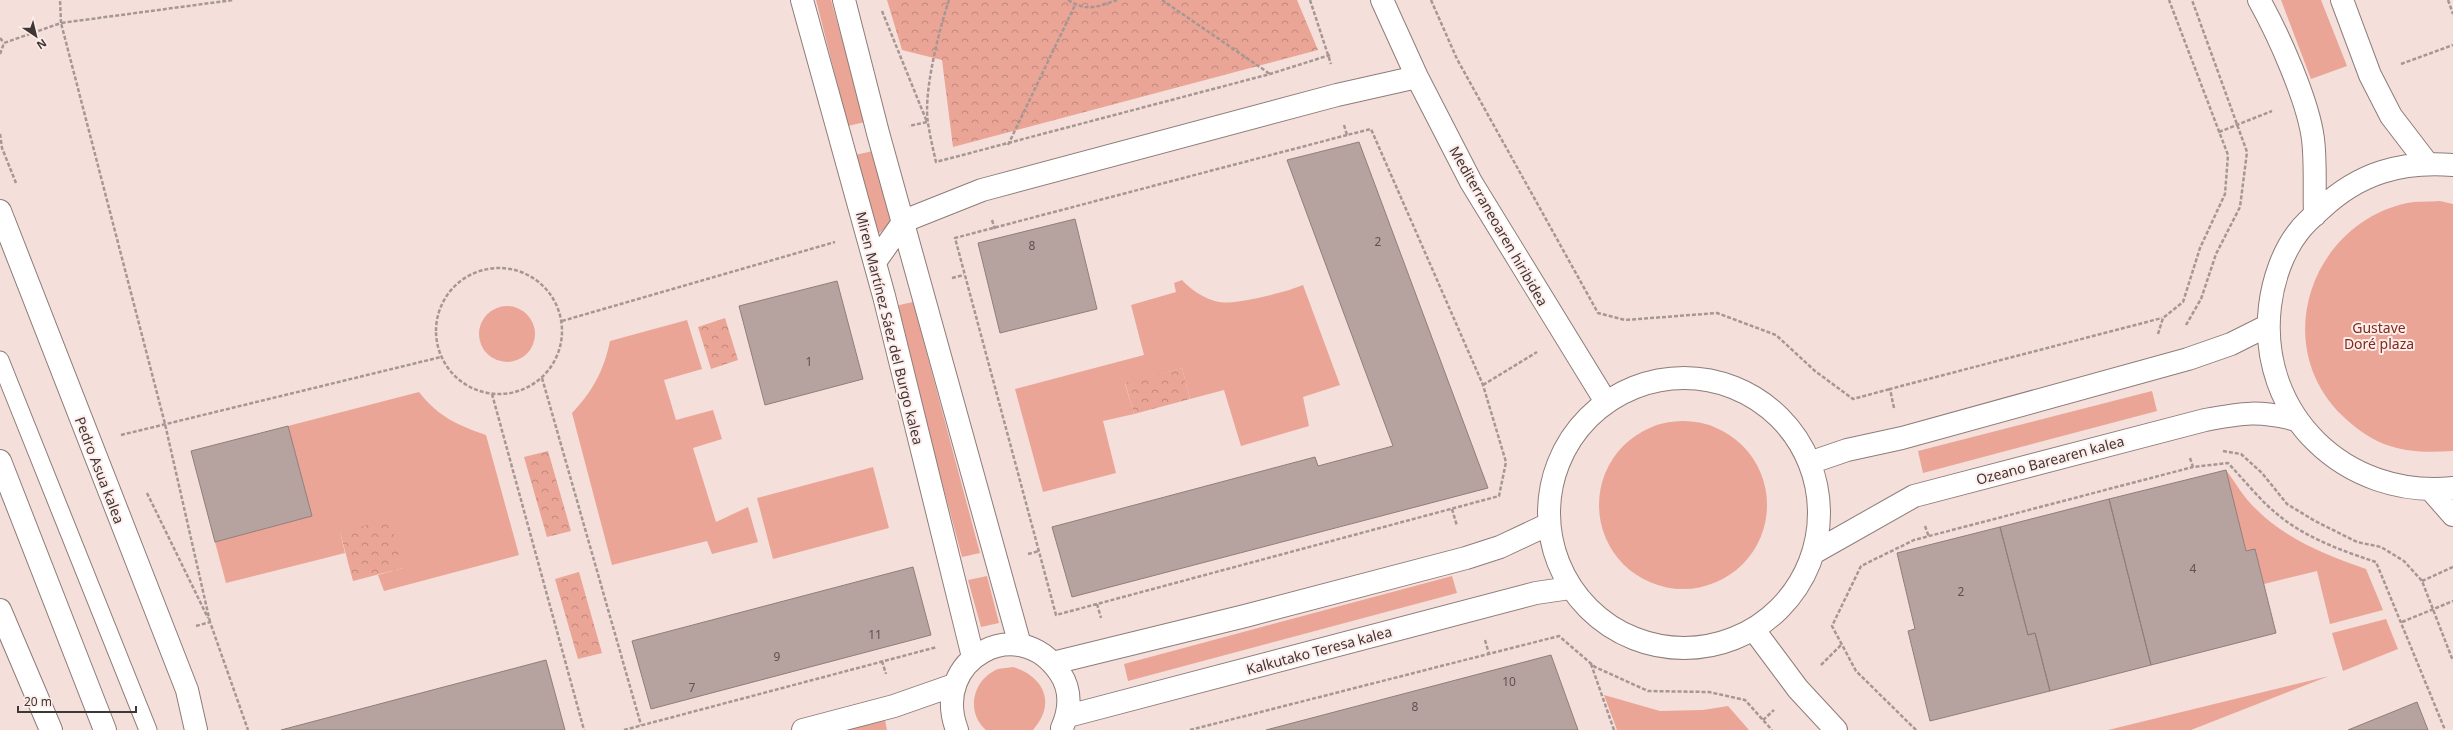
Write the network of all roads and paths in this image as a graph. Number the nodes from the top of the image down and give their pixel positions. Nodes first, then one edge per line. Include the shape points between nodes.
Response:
1 (60, 0) edge
2 (233, 0) edge
3 (802, 0) edge
4 (844, 0) edge
5 (949, 0) edge
6 (1068, 0) edge
7 (1117, 0) edge
8 (1162, 0) edge
9 (1310, 0) edge
10 (1382, 0) edge
11 (1431, 0) edge
12 (2259, 0) edge
13 (2342, 0) edge
14 (2448, 0) edge
15 (1075, 5) junction
16 (881, 7) dead end
17 (2453, 14) edge
18 (61, 23) junction
19 (0, 38) edge
20 (4, 43) junction
21 (2453, 45) edge
22 (0, 54) edge
23 (1330, 55) junction
24 (1270, 74) junction
25 (2370, 76) junction
26 (1417, 77) junction
27 (1337, 95) junction
28 (2302, 100) junction
29 (927, 122) junction
30 (2220, 132) dead end
31 (1347, 135) junction
32 (1008, 144) junction
33 (2427, 163) junction
34 (2453, 165) edge
35 (0, 212) edge
36 (2315, 215) junction
37 (904, 221) junction
38 (837, 242) dead end
39 (875, 262) junction
40 (562, 321) junction
41 (2268, 326) junction
42 (441, 357) junction
43 (0, 360) edge
44 (542, 378) junction
45 (1890, 389) dead end
46 (492, 394) junction
47 (1606, 402) junction
48 (2297, 420) junction
49 (165, 424) junction
50 (122, 442) dead end
51 (0, 461) edge
52 (1812, 462) junction
53 (2193, 467) dead end
54 (144, 486) dead end
55 (2453, 488) edge
56 (2431, 490) junction
57 (2453, 515) edge
58 (1548, 524) junction
59 (1815, 552) junction
60 (2453, 568) edge
61 (1570, 588) junction
62 (2453, 601) edge
63 (2433, 609) junction
64 (0, 610) edge
65 (2402, 622) dead end
66 (1754, 630) junction
67 (1020, 645) junction
68 (973, 657) junction
69 (882, 661) dead end
70 (2453, 661) edge
71 (1053, 663) junction
72 (1591, 663) junction
73 (954, 685) junction
74 (187, 690) junction
75 (1065, 723) edge
76 (641, 725) junction
77 (52, 730) edge
78 (105, 730) edge
79 (148, 730) edge
80 (196, 730) edge
81 (210, 730) edge
82 (584, 730) edge
83 (624, 730) edge
84 (803, 730) edge
85 (957, 730) edge
86 (1190, 730) edge
87 (1614, 730) edge
88 (1772, 730) edge
89 (1836, 730) edge
90 (1916, 730) edge

1 - 18 path
2 - 18 path
3 - 39 street, Miren Martínez Sáez del Burgo kalea
4 - 37 street via 878,133
5 - 29 path via 938,31
6 - 15 path
7 - 15 path via 1092,9
8 - 24 path
9 - 23 path
10 - 26 street, Mediterraneoaren hiribidea
11 - 45 path via 1457,59 1598,313 1625,320 1717,313 1776,335 1815,371 1853,398
12 - 28 street via 2270,19
13 - 25 street
14 - 17 path
15 - 32 path
16 - 29 path
18 - 20 path
18 - 49 path
19 - 20 path
20 - 22 path
21 - 25 path
23 - 24 path
23 - 27 path
24 - 32 path
25 - 33 street via 2391,116
26 - 27 street
26 - 47 street, Mediterraneoaren hiribidea via 1471,182
27 - 31 path
27 - 37 street via 982,190
28 - 30 path
28 - 36 street via 2313,138
29 - 32 path via 936,162
31 - 31 path via 1371,129 1483,385 1506,462 1499,496 1056,615 955,238
33 - 34 street
33 - 36 street via 2389,169 2353,183
35 - 74 street, Pedro Asua kalea
36 - 41 street via 2298,231 2282,260 2271,292
37 - 39 street
37 - 67 street
38 - 40 path
39 - 68 street, Miren Martínez Sáez del Burgo kalea
40 - 42 path via 555,300 542,283 524,272 503,267 481,269 462,279 446,295 438,315 436,336
40 - 44 path via 562,342 555,362
41 - 48 street via 2271,359 2281,392
41 - 52 street via 2231,344 2188,358 1902,438 1847,450
42 - 46 path via 450,371 462,382 476,390
42 - 49 path
43 - 79 lane
44 - 46 path via 510,394
44 - 76 path
46 - 82 path
47 - 52 street via 1642,383 1682,376 1723,382 1766,404 1790,427
47 - 58 street via 1579,426 1561,456 1550,489
48 - 56 street via 2322,448 2352,470 2386,483
48 - 59 street, Ozeano Barearen kalea via 2263,413 2241,413 2205,420 1914,496
49 - 50 path via 119,435
49 - 54 path via 210,622
51 - 78 street
52 - 59 street via 1821,506
53 - 90 path via 1914,540 1861,566 1832,626 1856,671
55 - 56 street
56 - 57 street
58 - 61 street via 1552,547
58 - 71 street via 1500,547 1466,558
59 - 66 street via 1801,582 1785,604
60 - 63 path via 2422,581
61 - 66 street via 1598,618 1634,640 1674,648 1715,645
61 - 75 street, Kalkutako Teresa kalea via 1536,592
62 - 63 path
63 - 65 path
63 - 70 path
64 - 77 street
66 - 89 street via 1798,689
67 - 68 street via 1003,645 987,649
67 - 71 street via 1038,651
68 - 73 street via 961,670
69 - 76 path
71 - 75 street via 1064,679 1069,697
72 - 86 path via 1559,636
72 - 87 path
72 - 88 path via 1648,691 1709,692 1745,700
73 - 84 street via 894,706
73 - 85 street via 951,701 952,716
74 - 80 street, Pedro Asua kalea
74 - 81 street
76 - 83 path

